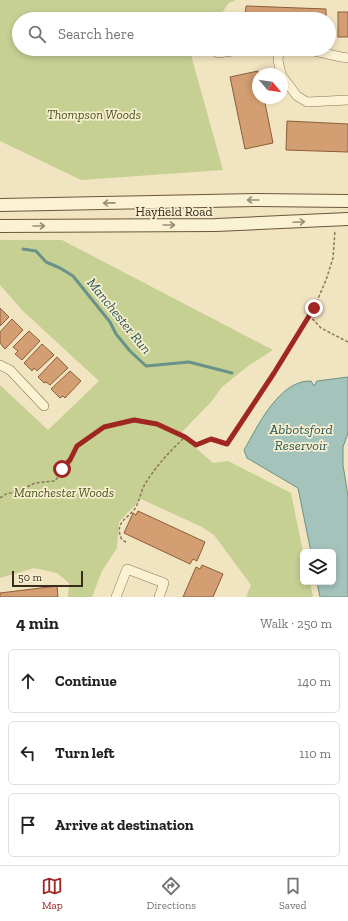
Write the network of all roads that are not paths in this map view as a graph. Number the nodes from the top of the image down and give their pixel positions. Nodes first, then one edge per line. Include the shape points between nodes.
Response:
1 (278, 56) edge
2 (336, 56) edge
3 (348, 58) edge
4 (280, 68) edge
5 (288, 83) edge
6 (348, 100) edge
7 (348, 201) edge
8 (0, 204) edge
9 (342, 220) edge
10 (0, 226) edge
11 (0, 365) edge
12 (44, 406) dead end
13 (116, 597) edge
14 (159, 597) edge

1 - 4 street
2 - 3 street
5 - 6 street via 297,96 307,102
7 -> 8 main road, Hayfield Road
10 -> 9 main road, Hayfield Road via 216,225
11 - 12 street via 10,370
13 - 14 street via 127,569 164,583

